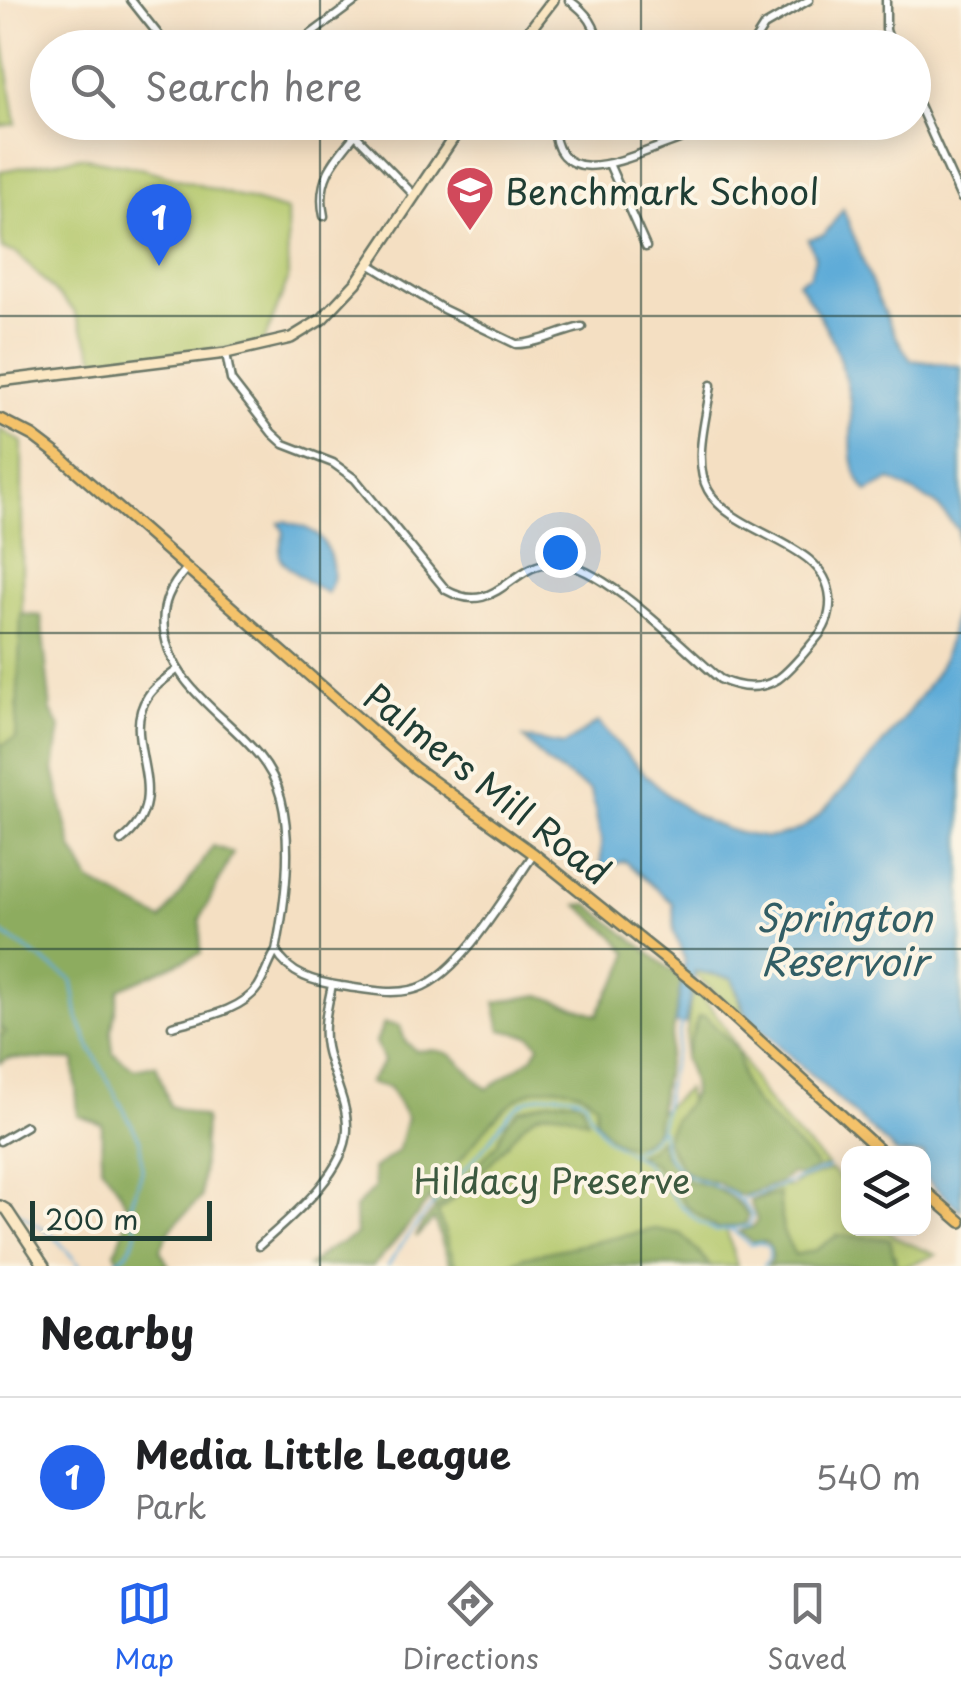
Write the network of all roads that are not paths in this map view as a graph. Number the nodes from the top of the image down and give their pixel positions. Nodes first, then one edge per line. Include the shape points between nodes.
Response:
1 (131, 0) edge
2 (358, 0) edge
3 (553, 0) edge
4 (570, 0) edge
5 (810, 0) edge
6 (886, 0) edge
7 (155, 30) edge
8 (317, 30) edge
9 (530, 30) edge
10 (595, 30) edge
11 (761, 30) edge
12 (886, 30) edge
13 (931, 132) edge
14 (351, 140) edge
15 (362, 140) edge
16 (452, 140) edge
17 (556, 140) edge
18 (674, 140) edge
19 (610, 166) junction
20 (415, 196) junction
21 (961, 198) edge
22 (324, 216) dead end
23 (646, 247) dead end
24 (369, 264) junction
25 (582, 327) dead end
26 (226, 353) junction
27 (0, 380) edge
28 (711, 385) dead end
29 (0, 419) edge
30 (187, 568) junction
31 (178, 670) junction
32 (121, 841) dead end
33 (534, 854) junction
34 (276, 951) junction
35 (332, 984) junction
36 (172, 1026) dead end
37 (26, 1126) dead end
38 (0, 1140) edge
39 (875, 1146) edge
40 (931, 1197) edge
41 (0, 1206) edge
42 (961, 1222) edge
43 (259, 1246) dead end
44 (44, 1266) edge

1 - 7 street
2 - 8 street
3 - 9 main road
4 - 10 street
5 - 11 street
6 - 12 street
13 - 21 street
14 - 22 street via 322,184
15 - 20 street
16 - 20 main road
17 - 19 street via 570,161
18 - 19 street
19 - 23 street
20 - 24 main road
24 - 25 street via 516,344
24 - 26 main road via 337,306 306,331
26 - 27 main road
26 - 28 street via 232,380 272,433 355,479 446,590 475,599 529,569 556,562 581,568 720,679 750,688 774,682 822,633 830,616 829,590 812,562 738,519 706,488 701,471
29 - 30 main road, Palmers Mill Road via 58,455
30 - 31 street via 170,590 163,617
30 - 33 main road, Palmers Mill Road via 415,768
31 - 32 street via 147,696 140,737 149,796 140,820
31 - 34 street via 250,747 280,796 286,863
33 - 35 street via 437,980 392,992
33 - 39 main road, Palmers Mill Road via 705,990
34 - 35 street via 296,973
34 - 36 street via 246,999
35 - 43 street via 324,1025 346,1114 346,1145 316,1191
37 - 38 street
40 - 42 main road
41 - 44 main road

